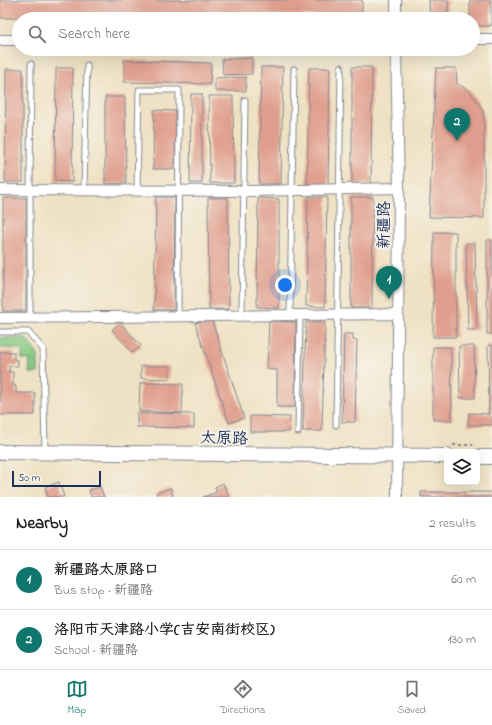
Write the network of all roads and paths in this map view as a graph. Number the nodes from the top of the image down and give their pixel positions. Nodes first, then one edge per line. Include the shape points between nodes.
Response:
1 (396, 0) edge
2 (396, 12) edge
3 (480, 39) edge
4 (492, 39) edge
5 (0, 40) edge
6 (12, 40) edge
7 (396, 56) edge
8 (31, 64) dead end
9 (87, 65) dead end
10 (341, 67) dead end
11 (294, 69) dead end
12 (245, 100) dead end
13 (399, 188) junction
14 (339, 189) junction
15 (0, 190) edge
16 (30, 190) junction
17 (84, 190) junction
18 (292, 190) junction
19 (138, 191) junction
20 (179, 191) junction
21 (243, 191) junction
22 (337, 314) junction
23 (398, 314) junction
24 (242, 315) junction
25 (295, 315) junction
26 (178, 316) junction
27 (30, 317) junction
28 (0, 318) edge
29 (0, 332) edge
30 (336, 425) dead end
31 (298, 432) dead end
32 (0, 452) edge
33 (45, 452) junction
34 (398, 456) junction
35 (444, 456) edge
36 (480, 457) edge
37 (492, 457) edge
38 (397, 497) edge

1 - 2 street
3 - 4 street
5 - 6 street
7 - 13 street, 新疆路
8 - 16 lane
9 - 17 lane
10 - 14 lane
11 - 18 lane
12 - 21 lane
13 - 14 street
13 - 23 street, 新疆路
14 - 18 street
14 - 22 lane
15 - 16 street
16 - 17 street
16 - 27 lane
17 - 19 street
18 - 21 street
18 - 25 lane
19 - 20 street
19 - 20 lane via 139,90 179,90
20 - 21 street
20 - 26 lane
21 - 24 lane
22 - 23 street
22 - 25 street
22 - 30 lane
23 - 34 street, 新疆路
24 - 25 street
24 - 26 street
25 - 31 lane
26 - 27 street
27 - 28 street
29 - 33 lane via 28,332 44,349
32 - 33 main road, 太原路
33 - 34 main road, 太原路
34 - 35 main road, 太原路
34 - 38 street, 新疆路
36 - 37 main road

